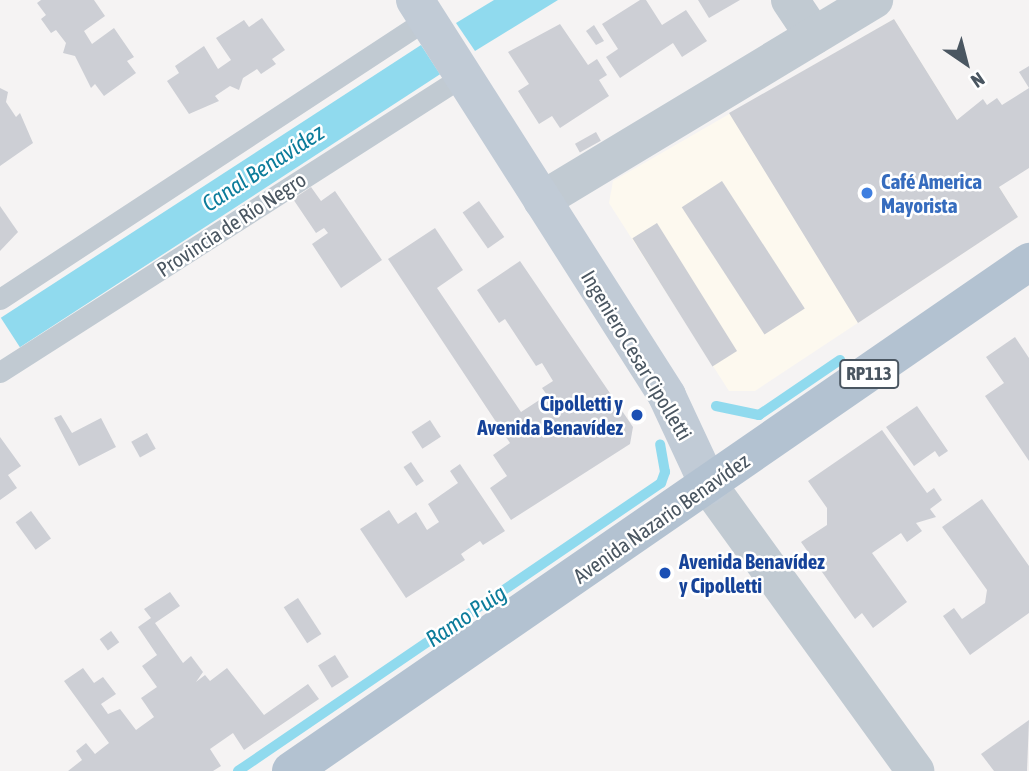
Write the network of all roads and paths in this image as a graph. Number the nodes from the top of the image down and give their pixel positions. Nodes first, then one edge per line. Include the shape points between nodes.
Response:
1 (790, 0) edge
2 (874, 0) edge
3 (814, 36) junction
4 (440, 39) edge
5 (542, 200) junction
6 (1029, 262) edge
7 (0, 299) edge
8 (0, 372) edge
9 (709, 486) junction
10 (291, 771) edge
11 (915, 771) edge

1 - 3 street
2 - 3 street
3 - 5 street
4 - 5 main road, Ingeniero Cesar Cipolletti
4 - 7 lane
4 - 8 lane, Provincia de Río Negro
5 - 9 main road, Ingeniero Cesar Cipolletti via 673,407
6 - 9 main road, Avenida Nazario Benavídez / RP113
9 - 10 main road, Avenida Nazario Benavídez / RP113
9 - 11 street, Ingeniero Cesar Cipolletti

